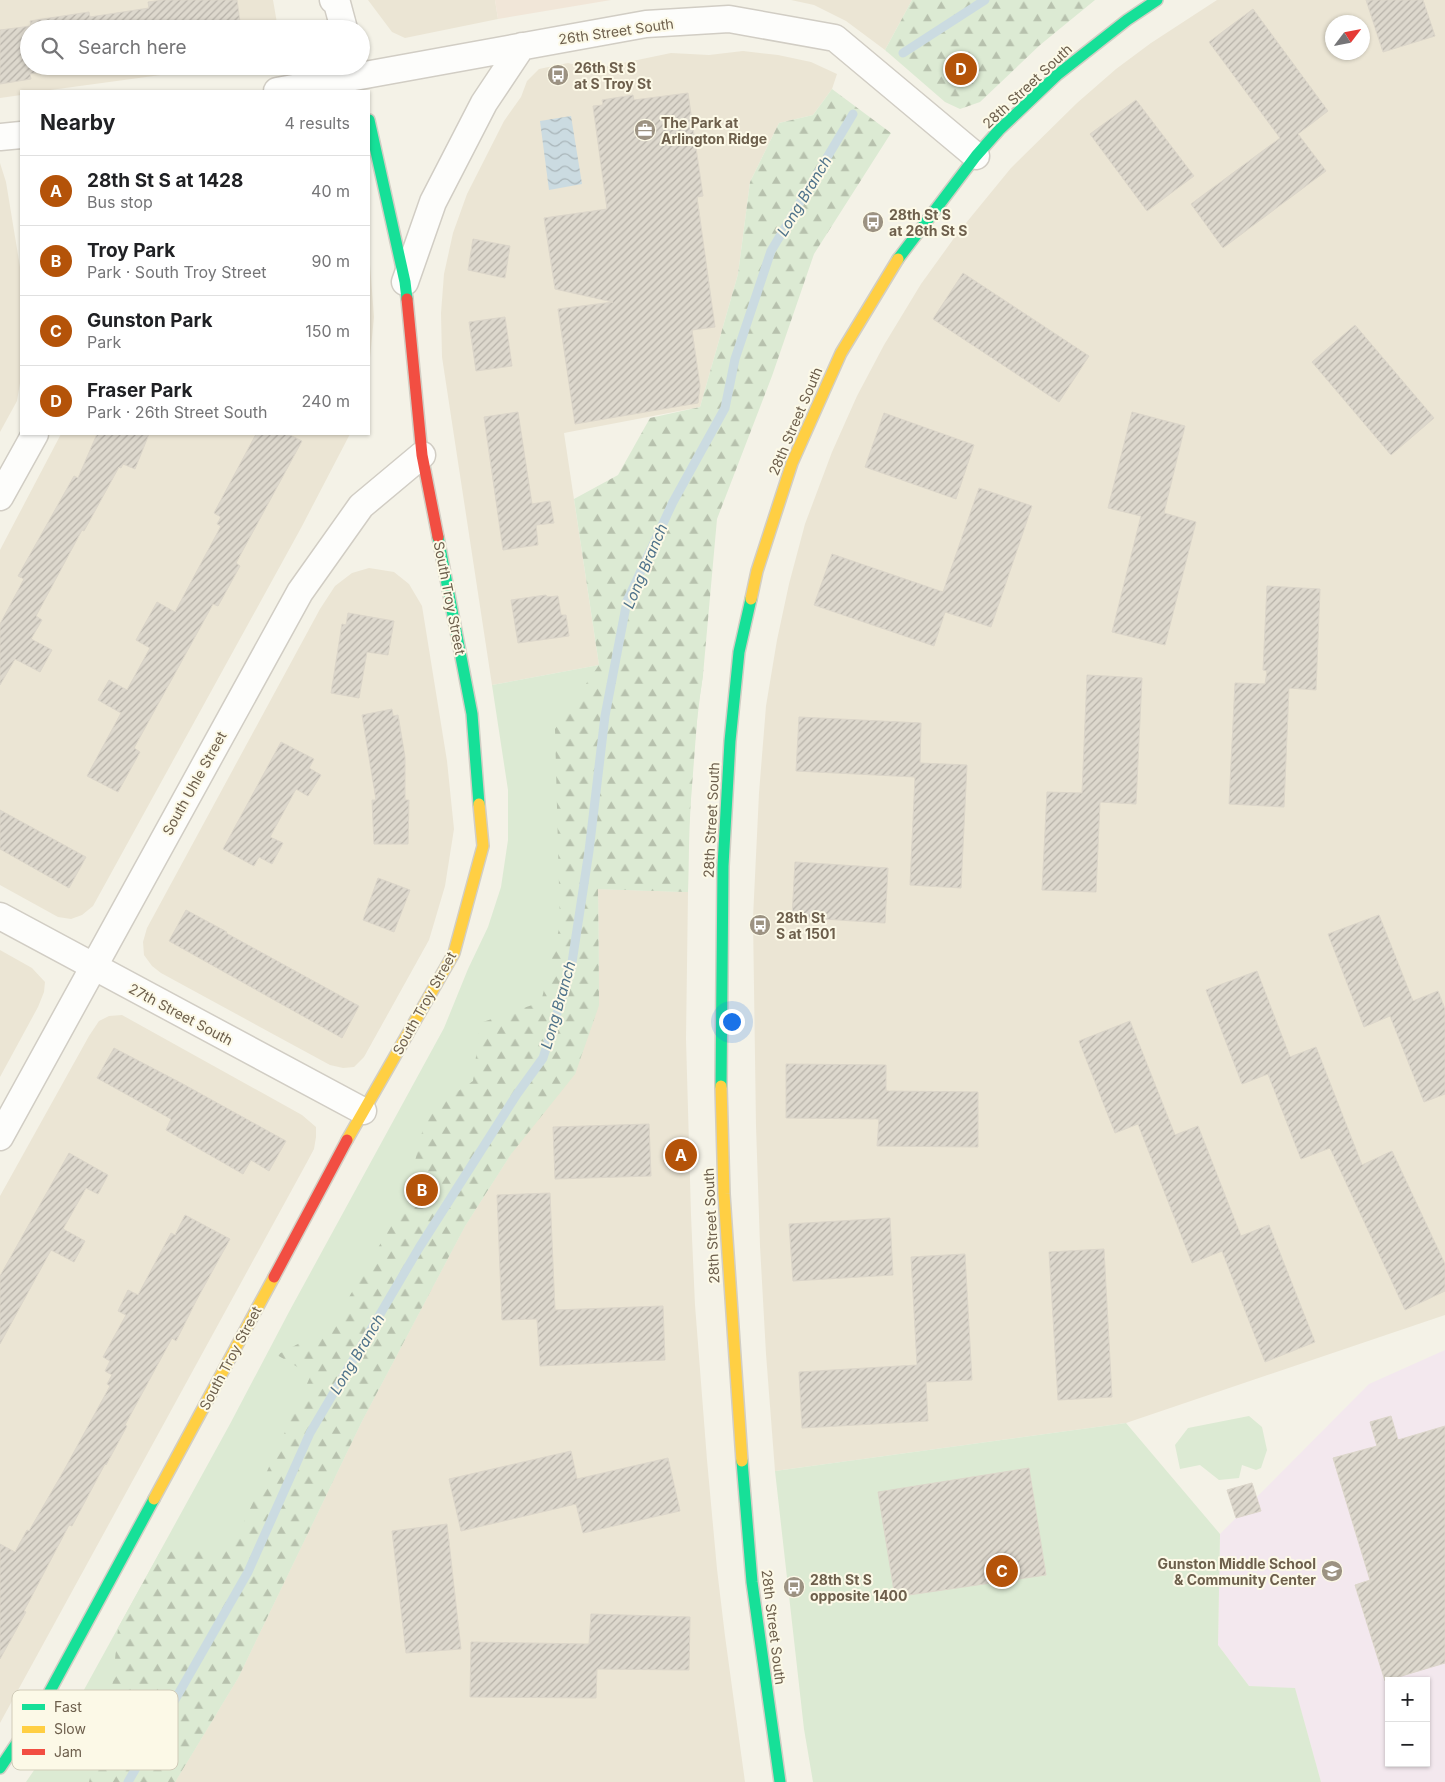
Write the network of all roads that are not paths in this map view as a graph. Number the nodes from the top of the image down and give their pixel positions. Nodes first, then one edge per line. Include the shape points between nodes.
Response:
1 (333, 0) edge
2 (1157, 0) edge
3 (341, 20) edge
4 (522, 46) junction
5 (359, 78) edge
6 (283, 90) edge
7 (370, 124) edge
8 (20, 135) edge
9 (0, 137) edge
10 (976, 156) junction
11 (405, 282) junction
12 (34, 435) edge
13 (422, 455) junction
14 (0, 497) edge
15 (0, 916) edge
16 (92, 967) junction
17 (363, 1111) junction
18 (0, 1137) edge
19 (51, 1690) edge
20 (12, 1750) edge
21 (0, 1768) edge
22 (780, 1782) edge

1 - 3 street
2 - 10 street, 28th Street South via 1058,74
4 - 5 street, 26th Street South
4 - 10 street, 26th Street South via 646,24 729,19 835,38
4 - 11 street via 484,102 433,202
5 - 6 street, 26th Street South
7 - 11 street, South Troy Street
8 - 9 street
10 - 22 street, 28th Street South via 902,253 841,353 792,463 757,571 739,652 723,866 721,1082 724,1194 752,1582
11 - 13 street, South Troy Street
12 - 14 street
13 - 16 street, South Uhle Street via 361,506 300,592
13 - 17 street, South Troy Street via 472,714 483,846 454,953
15 - 16 street, 27th Street South
16 - 17 street, 27th Street South
16 - 18 street, South Uhle Street
17 - 19 street, South Troy Street
20 - 21 street, South Troy Street

